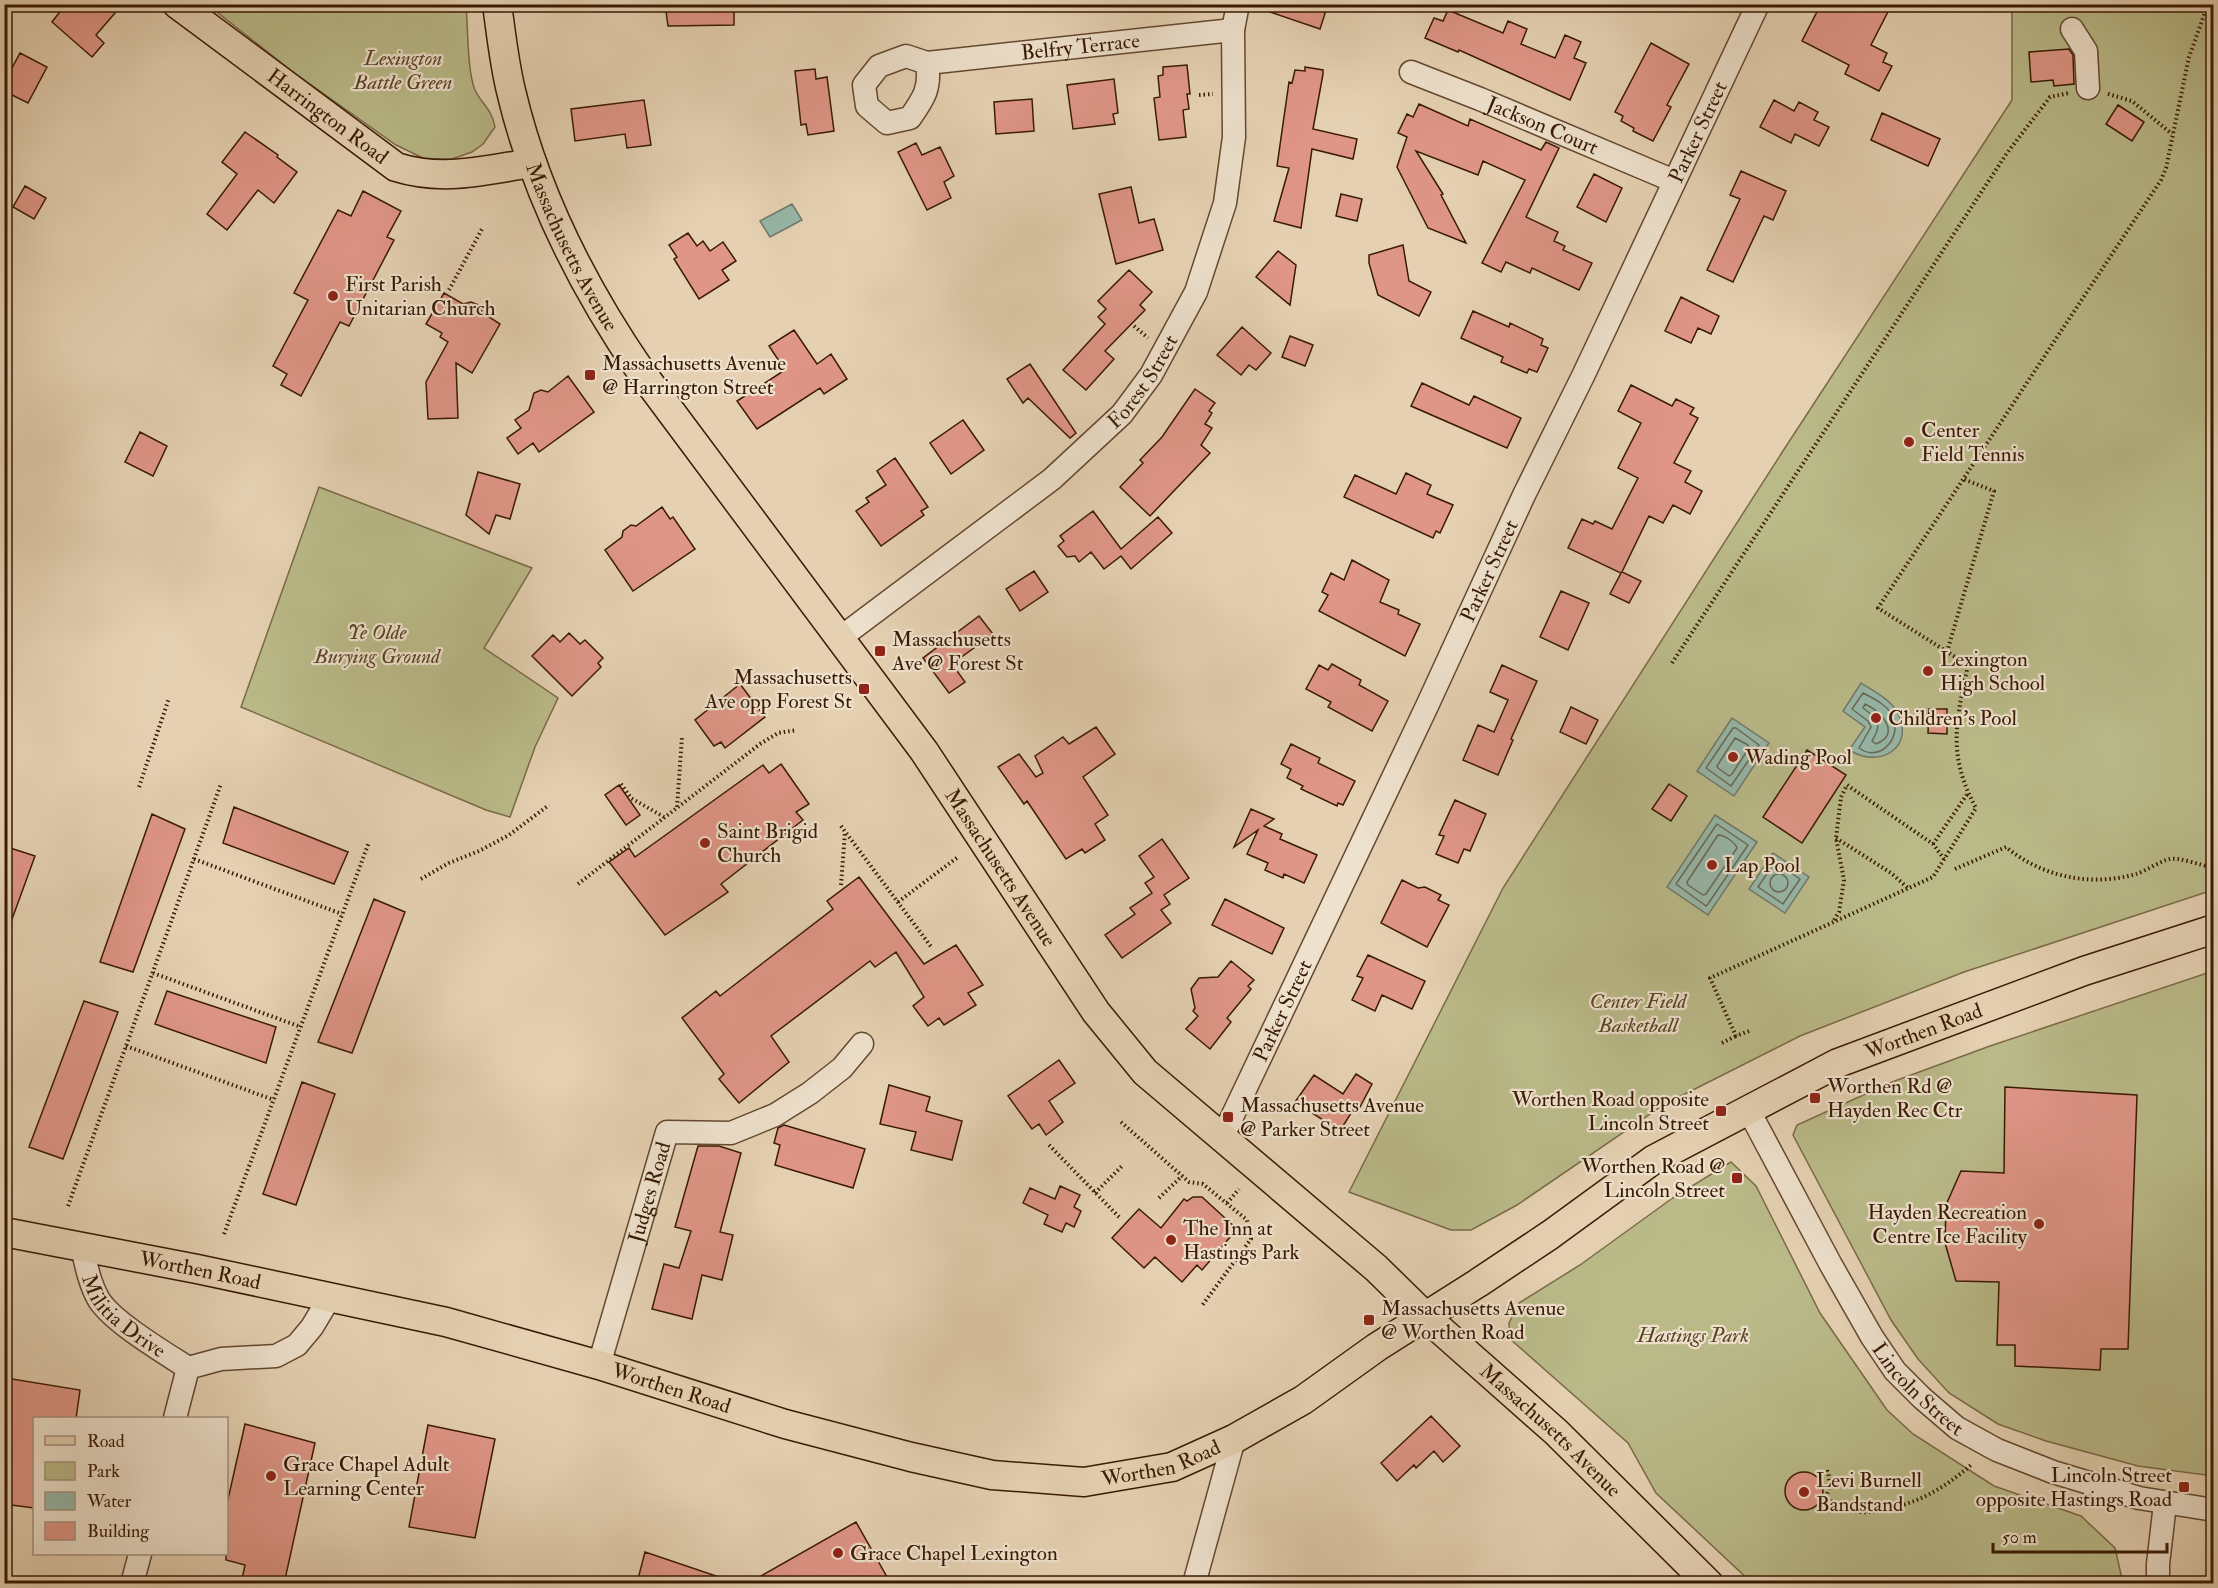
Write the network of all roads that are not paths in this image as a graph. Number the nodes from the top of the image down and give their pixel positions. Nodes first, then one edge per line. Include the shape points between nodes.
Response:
1 (177, 4) edge
2 (497, 4) edge
3 (1238, 4) edge
4 (1758, 4) edge
5 (2072, 29) dead end
6 (1233, 30) junction
7 (927, 63) dead end
8 (1410, 72) dead end
9 (2088, 88) road end
10 (532, 163) junction
11 (1674, 181) junction
12 (840, 638) junction
13 (2214, 929) edge
14 (862, 1044) dead end
15 (1749, 1111) junction
16 (1222, 1138) junction
17 (4, 1232) edge
18 (82, 1247) junction
19 (330, 1297) junction
20 (1425, 1317) junction
21 (599, 1365) junction
22 (188, 1368) junction
23 (176, 1417) edge
24 (1234, 1439) junction
25 (2165, 1504) junction
26 (2214, 1510) edge
27 (140, 1555) edge
28 (132, 1584) edge
29 (1194, 1584) edge
30 (1709, 1584) edge
31 (2158, 1584) edge

1 - 10 main road, Harrington Road via 396,167 424,174 457,175
2 - 10 main road, Massachusetts Avenue via 508,78
3 - 6 street, Forest Street
4 - 11 street, Parker Street
5 - 9 street via 2086,51
6 - 7 street, Belfry Terrace
6 - 12 street, Forest Street via 1234,137 1225,202 1196,292 1151,375 1122,414 1052,479
8 - 11 street, Jackson Court
10 - 12 main road, Massachusetts Avenue via 568,250 622,343
11 - 16 street, Parker Street
12 - 16 main road, Massachusetts Avenue via 924,751 1096,1012 1145,1072
13 - 15 main road, Worthen Road via 2084,972 1838,1063
14 - 21 street, Judges Road via 842,1068 775,1116 731,1133 667,1132
15 - 20 main road, Worthen Road via 1653,1160 1550,1235
15 - 25 street, Lincoln Street via 1872,1337 1895,1371 1922,1398 1957,1428 1997,1450 2088,1483
16 - 20 main road, Massachusetts Avenue via 1376,1268
17 - 18 main road, Worthen Road
18 - 19 main road, Worthen Road
18 - 22 street, Militia Drive via 100,1301 119,1320
19 - 21 main road, Worthen Road via 456,1324
19 - 22 street, Militia Drive via 297,1345 276,1356 221,1359
20 - 24 main road, Worthen Road via 1303,1400
20 - 30 main road, Massachusetts Avenue via 1556,1432
21 - 24 main road, Worthen Road via 785,1424 992,1475 1084,1482 1172,1467
22 - 23 street, Militia Drive
24 - 29 street
25 - 26 street, Lincoln Street
25 - 31 street
27 - 28 street

